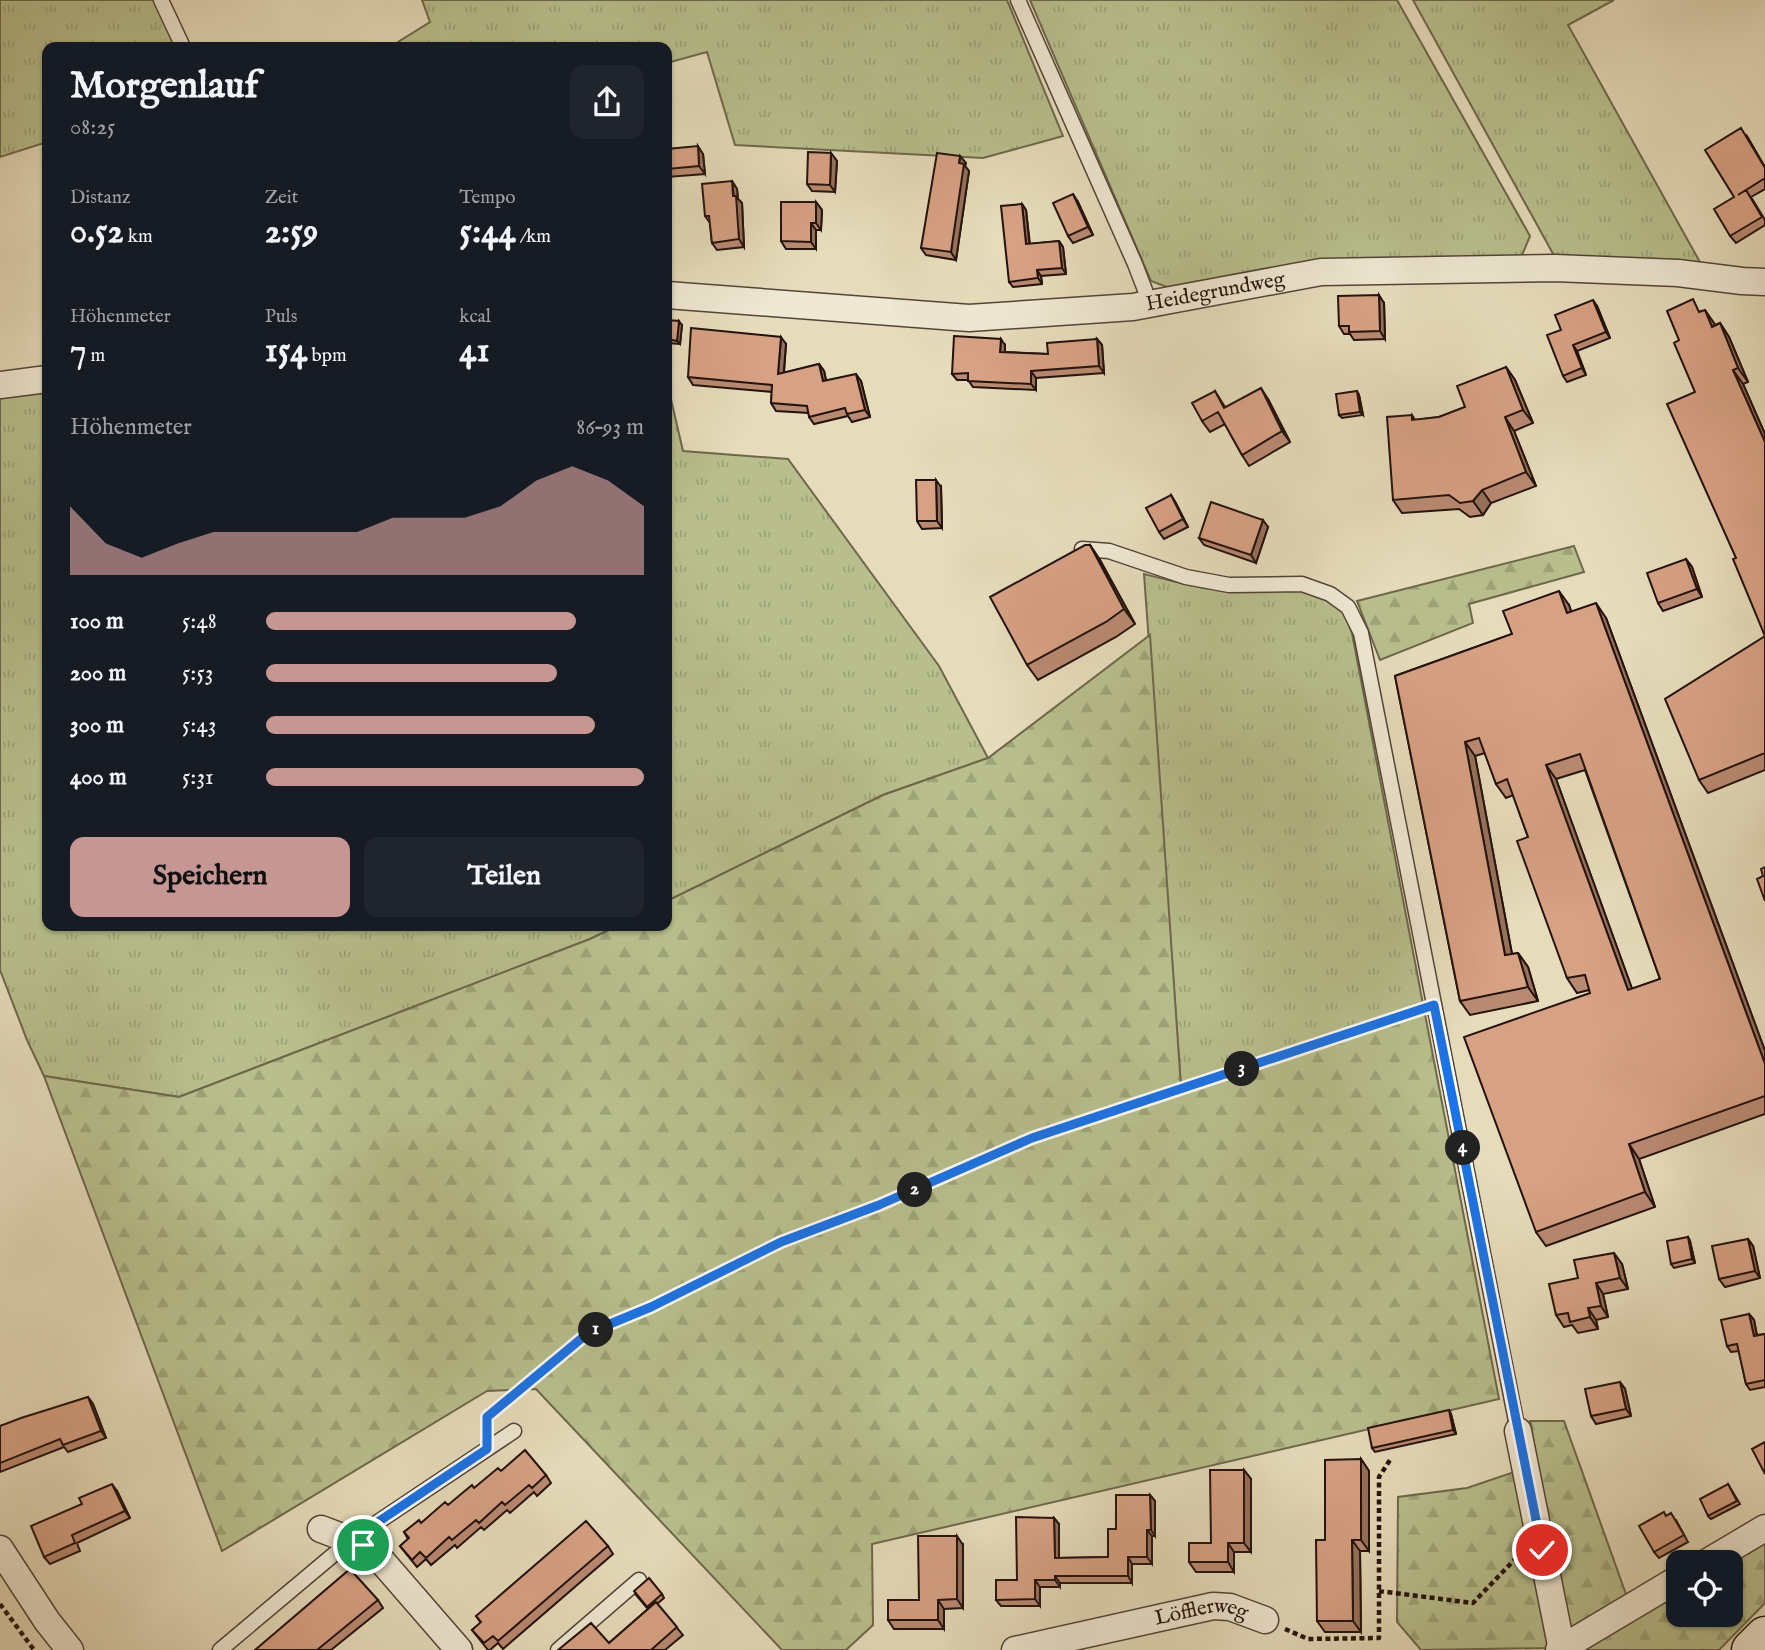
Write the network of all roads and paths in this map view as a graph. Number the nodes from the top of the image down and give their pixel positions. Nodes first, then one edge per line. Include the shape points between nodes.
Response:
1 (161, 0) edge
2 (1018, 0) edge
3 (181, 42) edge
4 (1765, 282) edge
5 (672, 295) edge
6 (1147, 304) junction
7 (42, 380) edge
8 (0, 385) edge
9 (1082, 549) edge
10 (1434, 1005) junction
11 (513, 1431) dead end
12 (1518, 1431) joint
13 (487, 1449) junction
14 (1390, 1460) dead end
15 (1765, 1528) edge
16 (321, 1529) dead end
17 (351, 1540) junction
18 (0, 1549) edge
19 (1542, 1550) junction
20 (1728, 1550) edge
21 (639, 1580) dead end
22 (1666, 1586) edge
23 (1379, 1591) junction
24 (0, 1604) edge
25 (1265, 1620) joint
26 (1765, 1636) edge
27 (1561, 1649) edge
28 (34, 1650) edge
29 (70, 1650) edge
30 (220, 1650) edge
31 (459, 1650) edge
32 (558, 1650) edge
33 (1015, 1650) edge
34 (1751, 1650) edge

1 - 3 lane
2 - 6 lane via 1135,264
4 - 6 street, Heidegrundweg via 1555,268 1321,272
5 - 6 street, Heidegrundweg via 969,318
7 - 8 street
9 - 10 lane via 1109,551 1186,578 1229,585 1303,584 1348,607 1361,633
10 - 12 lane
10 - 13 path via 1032,1138 781,1242 588,1333 487,1417
11 - 13 lane
12 - 19 street
13 - 17 lane
14 - 23 path via 1379,1477
15 - 20 street
16 - 17 street
17 - 30 lane
17 - 31 street via 374,1552
18 - 29 street
19 - 23 path via 1518,1556 1474,1603
19 - 27 street
21 - 32 lane
22 - 27 street
23 - 25 path via 1379,1638 1308,1639
24 - 28 path
25 - 33 street, Löfflerweg via 1213,1606
26 - 34 main road

